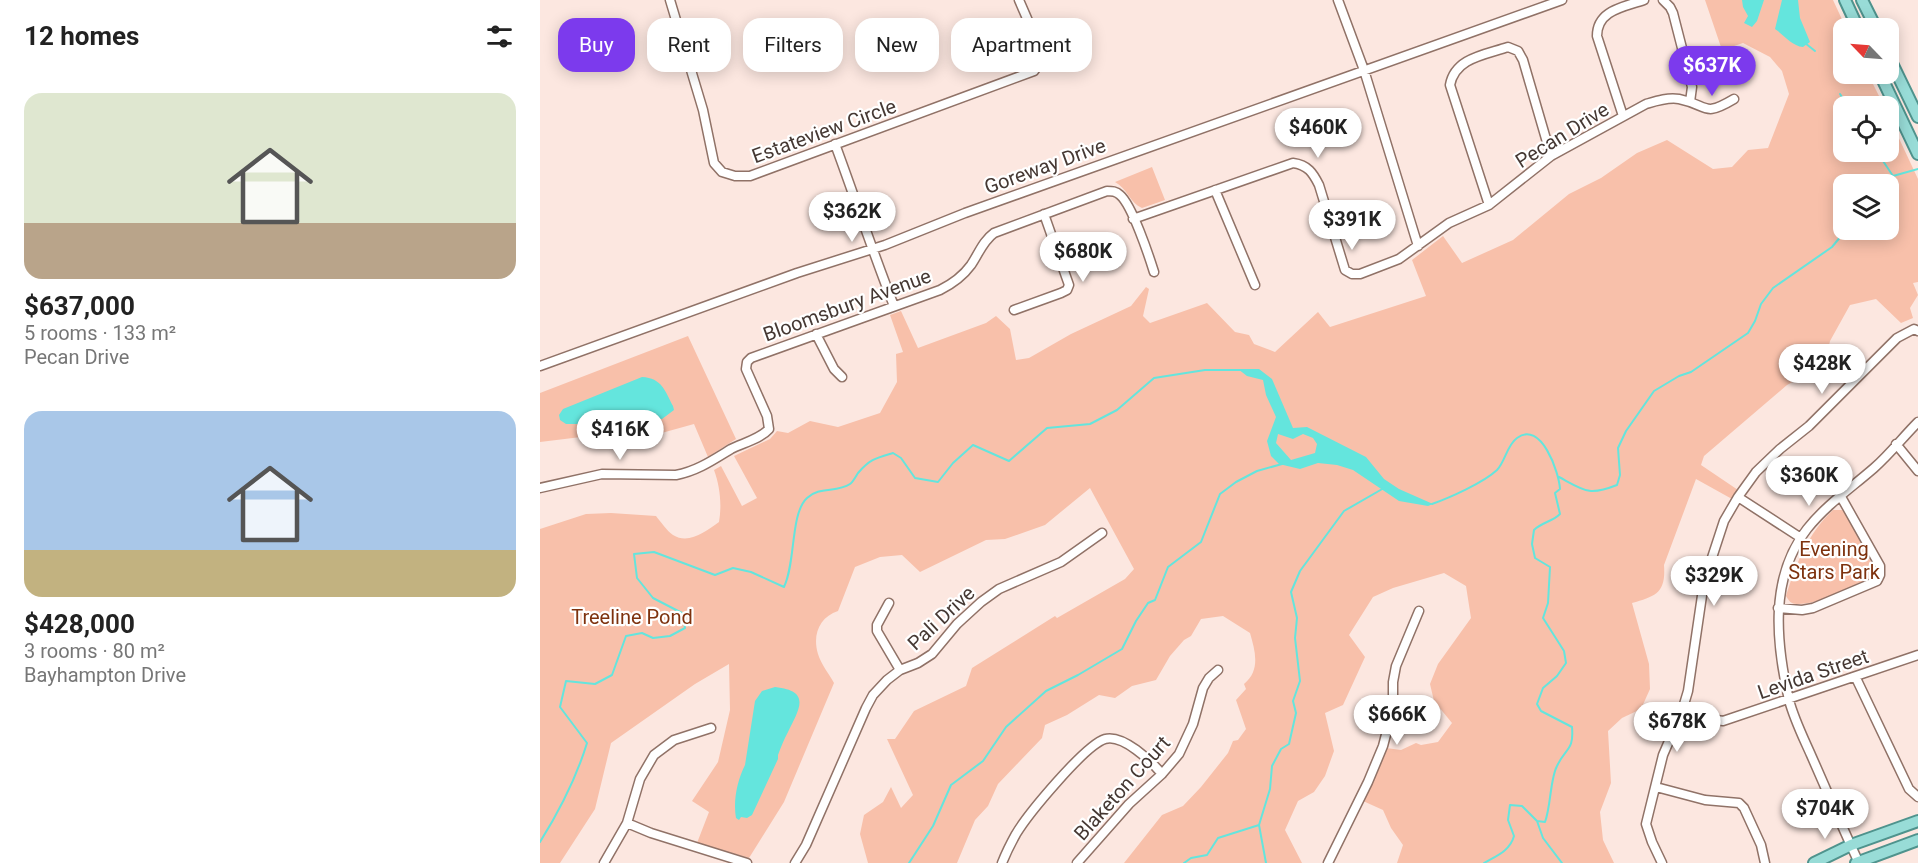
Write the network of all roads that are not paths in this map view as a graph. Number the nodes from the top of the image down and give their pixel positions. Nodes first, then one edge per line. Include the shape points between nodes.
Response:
1 (670, 0) edge
2 (1019, 0) edge
3 (1338, 0) edge
4 (1562, 0) edge
5 (1644, 0) edge
6 (1663, 0) edge
7 (1845, 0) edge
8 (1862, 0) edge
9 (1853, 18) edge
10 (1871, 18) edge
11 (1364, 70) junction
12 (1899, 78) edge
13 (1885, 84) edge
14 (1734, 99) dead end
15 (1690, 102) junction
16 (1623, 116) junction
17 (1918, 117) edge
18 (835, 144) junction
19 (1917, 152) edge
20 (1551, 156) junction
21 (1215, 190) junction
22 (1489, 205) junction
23 (1044, 214) junction
24 (1133, 219) junction
25 (1418, 246) junction
26 (873, 249) junction
27 (1154, 272) dead end
28 (1255, 285) dead end
29 (894, 306) junction
30 (1014, 310) dead end
31 (1918, 331) edge
32 (816, 334) junction
33 (540, 366) edge
34 (842, 377) dead end
35 (1918, 422) edge
36 (1896, 444) junction
37 (1918, 471) edge
38 (540, 488) edge
39 (1840, 495) junction
40 (1738, 497) junction
41 (1102, 533) dead end
42 (1801, 538) junction
43 (889, 603) dead end
44 (1778, 608) junction
45 (1419, 611) dead end
46 (1918, 655) edge
47 (900, 670) junction
48 (1218, 670) dead end
49 (1856, 678) junction
50 (1789, 700) junction
51 (1682, 711) junction
52 (711, 728) dead end
53 (1162, 774) junction
54 (1656, 788) junction
55 (1918, 797) edge
56 (1918, 821) edge
57 (627, 823) junction
58 (1918, 840) edge
59 (1851, 845) junction
60 (603, 863) edge
61 (747, 863) edge
62 (795, 863) edge
63 (1002, 863) edge
64 (1077, 863) edge
65 (1328, 863) edge
66 (1662, 863) edge
67 (1766, 863) edge
68 (1814, 863) edge
69 (1858, 863) edge

1 - 18 street, Estateview Circle via 703,110 714,163 722,172 750,176
2 - 18 street, Estateview Circle via 1039,46 1041,61 1034,71
3 - 11 street
4 - 11 street, Goreway Drive
5 - 16 street via 1607,13 1597,29
6 - 15 street via 1673,13 1692,87
7 - 9 main road
8 - 10 main road
11 - 25 street
11 - 26 street, Goreway Drive
12 - 17 main road
13 - 19 main road
14 - 15 street, Pecan Drive via 1714,110
15 - 16 street, Pecan Drive via 1662,99
16 - 20 street, Pecan Drive
18 - 26 street
20 - 22 street, Pecan Drive
20 - 22 street via 1518,51 1508,47 1458,66 1450,85
21 - 24 street
21 - 25 street, Pecan Drive via 1302,164 1319,185 1345,270 1360,274 1399,259
21 - 28 street
22 - 25 street, Pecan Drive via 1454,220
23 - 24 street, Bloomsbury Avenue via 1114,191 1123,198
23 - 29 street, Bloomsbury Avenue via 990,236 965,272 946,287
23 - 30 street via 1070,285 1061,293
24 - 27 street, Bloomsbury Avenue
26 - 29 street
26 - 33 street, Goreway Drive
29 - 32 street, Bloomsbury Avenue
31 - 40 street via 1914,329 1897,338 1809,426 1756,472
32 - 34 street
32 - 38 street, Bloomsbury Avenue via 747,362 748,376 769,424 765,434 687,473 602,474
35 - 36 street
36 - 37 street
36 - 39 street
39 - 42 street
39 - 44 street via 1880,567 1877,581 1813,608
40 - 42 street
40 - 51 street via 1724,520 1704,582
41 - 47 street, Pali Drive via 1060,562 999,589 968,612 932,654
42 - 44 street via 1785,571
43 - 47 street via 876,625
44 - 50 street
45 - 65 street via 1396,666 1393,708 1383,746
46 - 49 street, Levida Street
47 - 62 street, Pali Drive via 869,701
48 - 53 street, Blaketon Court via 1203,688 1179,754
49 - 50 street, Levida Street
49 - 55 street via 1909,789
50 - 51 street, Levida Street via 1723,720
50 - 59 street
51 - 54 street via 1663,755
52 - 57 street via 674,740 654,755 640,779
53 - 63 street via 1121,740 1105,739 1086,752 1030,813
53 - 64 street, Blaketon Court
54 - 66 street via 1646,824
54 - 67 street via 1738,803 1744,808
56 - 59 main road
57 - 60 street
57 - 61 street
58 - 69 main road
59 - 68 main road
59 - 69 street

